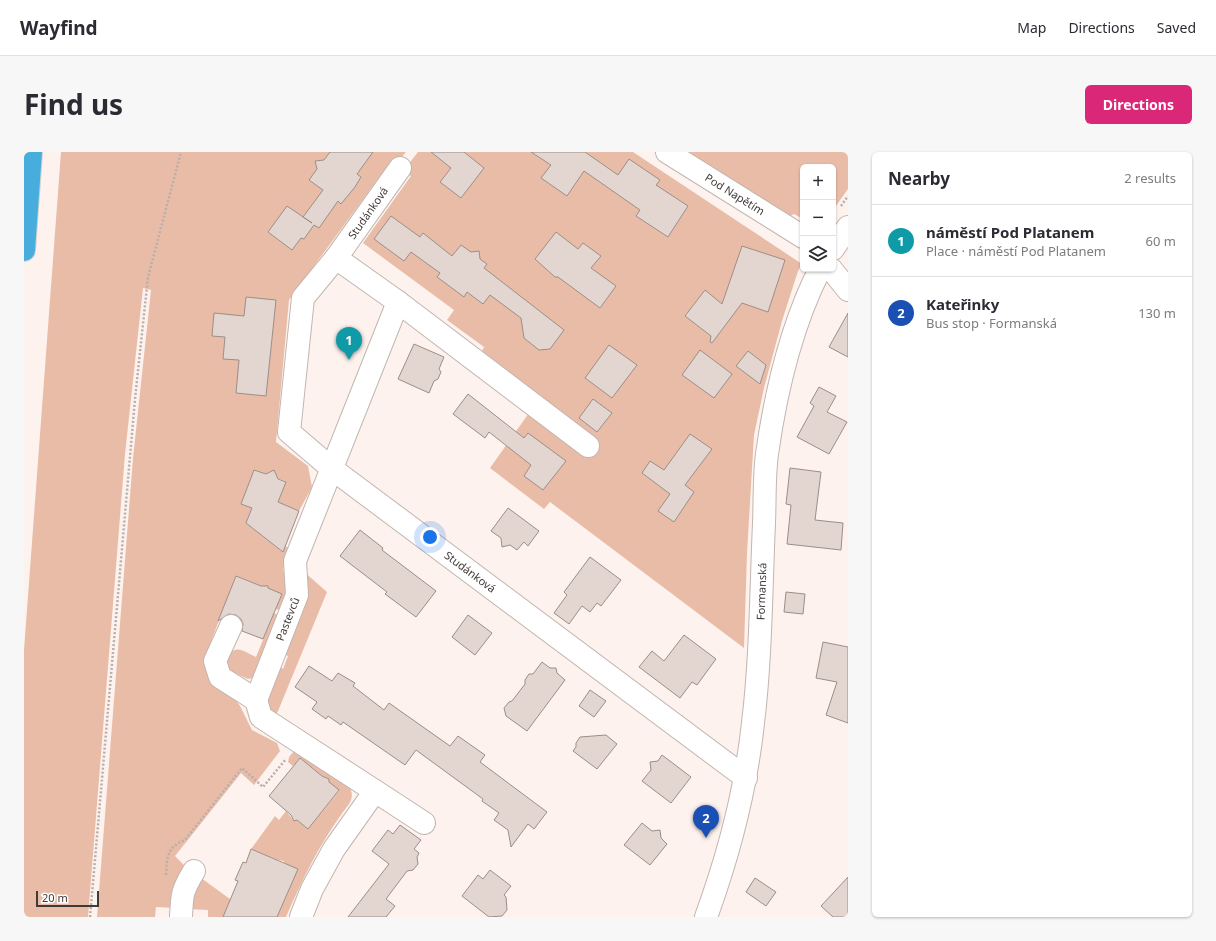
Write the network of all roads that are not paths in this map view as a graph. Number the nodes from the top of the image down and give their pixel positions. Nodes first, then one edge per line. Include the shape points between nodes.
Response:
1 (31, 152) edge
2 (667, 152) edge
3 (400, 168) dead end
4 (848, 227) edge
5 (801, 236) edge
6 (836, 245) edge
7 (24, 250) edge
8 (336, 258) junction
9 (819, 272) edge
10 (833, 272) edge
11 (848, 290) edge
12 (398, 302) junction
13 (588, 446) dead end
14 (331, 468) junction
15 (231, 626) dead end
16 (256, 700) junction
17 (746, 778) junction
18 (377, 792) junction
19 (424, 824) dead end
20 (194, 871) dead end
21 (182, 917) edge
22 (301, 917) edge
23 (305, 917) edge
24 (706, 917) edge

1 - 7 highway
2 - 5 street, Pod Napětím
3 - 8 street, Studánková
4 - 6 street
8 - 12 street
8 - 14 street, Studánková via 303,298 290,432
9 - 17 street, Formanská via 799,314 787,352 767,455 757,664
10 - 11 street
12 - 13 street
12 - 14 street, Pastevců
14 - 16 street, Pastevců via 294,561 297,595
14 - 17 street, Studánková
15 - 16 street via 215,661 220,677
16 - 18 street via 261,717
17 - 24 street, Formanská
18 - 19 street
18 - 22 street via 334,849
18 - 23 street via 323,877
20 - 21 street via 184,887 181,898

